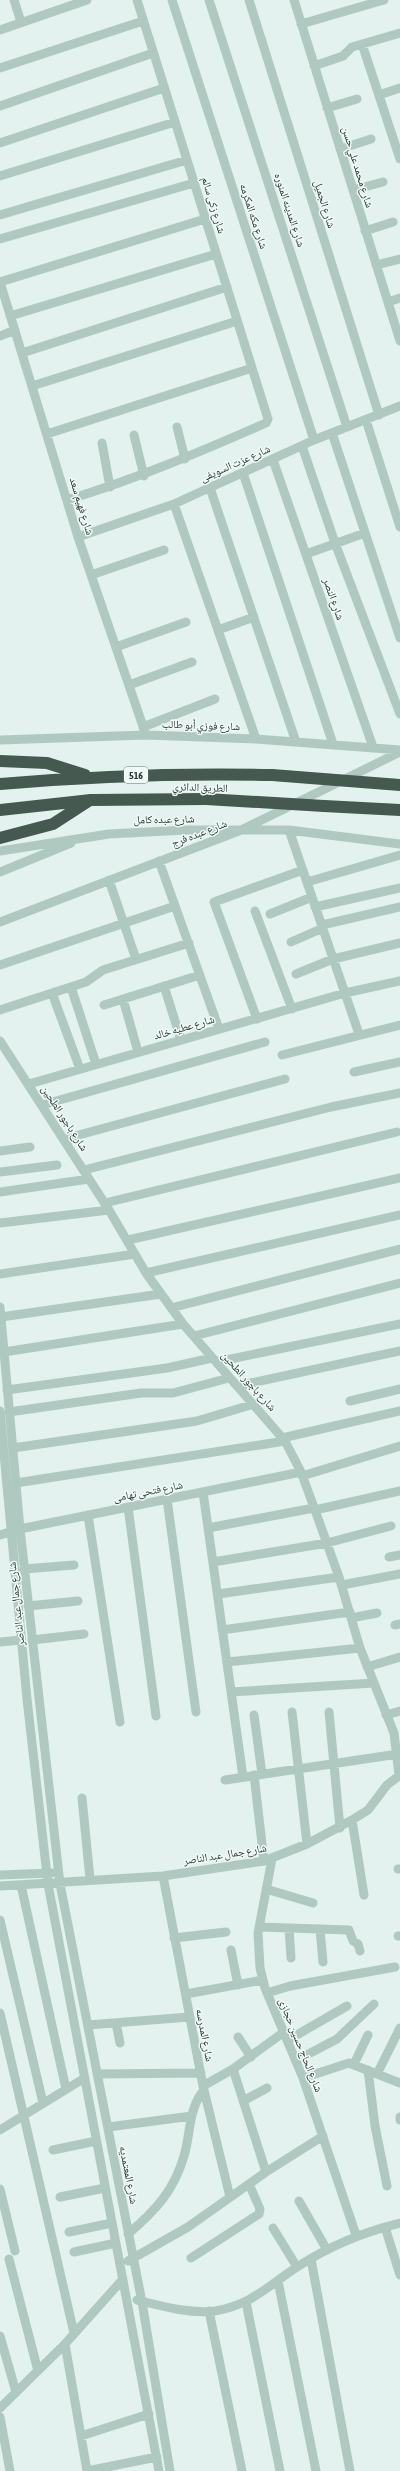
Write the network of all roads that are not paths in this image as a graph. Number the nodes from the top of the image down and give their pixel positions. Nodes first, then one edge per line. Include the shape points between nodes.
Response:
1 (14, 0) edge
2 (87, 0) edge
3 (137, 0) edge
4 (172, 0) edge
5 (209, 0) edge
6 (249, 0) edge
7 (294, 0) edge
8 (384, 0) edge
9 (73, 2) edge
10 (143, 20) junction
11 (21, 22) junction
12 (301, 24) junction
13 (0, 30) edge
14 (400, 33) edge
15 (362, 44) junction
16 (153, 52) junction
17 (314, 66) junction
18 (0, 68) edge
19 (164, 88) junction
20 (400, 88) edge
21 (379, 95) junction
22 (357, 99) dead end
23 (0, 106) edge
24 (327, 108) junction
25 (175, 122) junction
26 (396, 131) edge
27 (371, 139) dead end
28 (0, 142) edge
29 (340, 149) junction
30 (400, 159) edge
31 (187, 160) junction
32 (0, 176) edge
33 (383, 182) dead end
34 (194, 183) junction
35 (353, 190) junction
36 (0, 216) edge
37 (205, 219) junction
38 (393, 222) dead end
39 (365, 231) junction
40 (0, 239) edge
41 (216, 254) junction
42 (400, 258) edge
43 (376, 265) junction
44 (1, 287) edge
45 (227, 287) junction
46 (400, 298) edge
47 (388, 302) junction
48 (10, 316) junction
49 (237, 321) junction
50 (15, 330) junction
51 (0, 336) edge
52 (400, 340) edge
53 (22, 353) junction
54 (252, 368) junction
55 (32, 386) junction
56 (400, 406) edge
57 (379, 415) junction
58 (366, 420) junction
59 (177, 427) dead end
60 (347, 427) junction
61 (332, 433) junction
62 (47, 434) junction
63 (134, 435) dead end
64 (314, 440) junction
65 (102, 443) dead end
66 (302, 446) junction
67 (185, 459) junction
68 (273, 460) junction
69 (243, 473) junction
70 (144, 476) junction
71 (110, 487) junction
72 (210, 488) junction
73 (67, 500) junction
74 (174, 504) junction
75 (400, 528) edge
76 (365, 533) junction
77 (78, 537) junction
78 (335, 543) junction
79 (164, 550) dead end
80 (306, 554) junction
81 (91, 575) junction
82 (254, 617) junction
83 (186, 622) dead end
84 (218, 630) junction
85 (400, 638) edge
86 (116, 647) junction
87 (192, 662) dead end
88 (129, 685) junction
89 (215, 699) dead end
90 (400, 714) edge
91 (145, 731) junction
92 (256, 739) junction
93 (0, 740) edge
94 (296, 742) junction
95 (334, 744) junction
96 (373, 747) junction
97 (400, 751) edge
98 (0, 761) edge
99 (88, 776) junction
100 (0, 784) edge
101 (400, 785) edge
102 (91, 800) junction
103 (0, 810) edge
104 (400, 810) edge
105 (289, 830) junction
106 (239, 831) junction
107 (88, 836) junction
108 (0, 838) edge
109 (400, 844) edge
110 (0, 850) edge
111 (400, 855) edge
112 (159, 861) junction
113 (303, 870) junction
114 (0, 872) edge
115 (109, 880) junction
116 (307, 882) junction
117 (400, 888) edge
118 (312, 897) junction
119 (175, 906) junction
120 (315, 906) junction
121 (400, 906) edge
122 (255, 911) dead end
123 (270, 914) dead end
124 (0, 922) edge
125 (124, 923) junction
126 (322, 926) junction
127 (291, 942) dead end
128 (188, 943) junction
129 (400, 943) edge
130 (333, 959) junction
131 (136, 960) junction
132 (0, 965) edge
133 (296, 974) dead end
134 (200, 975) junction
135 (400, 981) edge
136 (164, 986) junction
137 (71, 987) junction
138 (52, 993) junction
139 (345, 993) junction
140 (123, 999) junction
141 (104, 1005) dead end
142 (292, 1009) junction
143 (0, 1010) edge
144 (257, 1018) junction
145 (400, 1025) edge
146 (219, 1029) junction
147 (359, 1034) junction
148 (180, 1040) junction
149 (0, 1041) edge
150 (265, 1042) dead end
151 (138, 1052) junction
152 (282, 1055) dead end
153 (400, 1062) edge
154 (96, 1064) junction
155 (80, 1069) junction
156 (354, 1072) dead end
157 (285, 1079) dead end
158 (29, 1084) junction
159 (400, 1093) edge
160 (42, 1105) junction
161 (397, 1132) dead end
162 (64, 1139) junction
163 (30, 1147) dead end
164 (0, 1151) edge
165 (57, 1165) dead end
166 (84, 1170) junction
167 (0, 1172) edge
168 (400, 1178) edge
169 (89, 1179) junction
170 (0, 1192) edge
171 (107, 1206) junction
172 (400, 1215) edge
173 (0, 1223) edge
174 (128, 1240) junction
175 (400, 1249) edge
176 (135, 1254) junction
177 (146, 1273) junction
178 (0, 1274) edge
179 (400, 1283) edge
180 (161, 1294) junction
181 (0, 1307) edge
182 (171, 1308) junction
183 (1, 1317) edge
184 (183, 1324) junction
185 (400, 1324) edge
186 (194, 1336) junction
187 (400, 1351) edge
188 (4, 1352) junction
189 (214, 1360) junction
190 (229, 1378) junction
191 (237, 1386) junction
192 (400, 1389) edge
193 (5, 1397) edge
194 (350, 1401) dead end
195 (254, 1404) junction
196 (5, 1411) edge
197 (400, 1411) edge
198 (1, 1431) edge
199 (283, 1440) junction
200 (400, 1446) edge
201 (13, 1448) junction
202 (2, 1459) edge
203 (302, 1474) junction
204 (16, 1482) junction
205 (400, 1491) edge
206 (203, 1492) junction
207 (166, 1499) junction
208 (128, 1507) junction
209 (315, 1509) junction
210 (88, 1515) junction
211 (391, 1526) dead end
212 (208, 1528) junction
213 (15, 1530) junction
214 (0, 1535) edge
215 (327, 1543) junction
216 (400, 1554) edge
217 (389, 1557) dead end
218 (213, 1562) junction
219 (74, 1565) dead end
220 (24, 1569) junction
221 (400, 1574) edge
222 (340, 1581) junction
223 (218, 1594) junction
224 (78, 1601) dead end
225 (28, 1606) junction
226 (378, 1613) dead end
227 (351, 1615) junction
228 (222, 1630) junction
229 (84, 1634) dead end
230 (21, 1640) junction
231 (32, 1640) junction
232 (0, 1642) edge
233 (360, 1648) junction
234 (400, 1657) edge
235 (227, 1662) junction
236 (367, 1667) junction
237 (374, 1683) junction
238 (231, 1692) junction
239 (38, 1698) junction
240 (27, 1699) junction
241 (400, 1711) edge
242 (196, 1712) dead end
243 (292, 1712) dead end
244 (329, 1712) dead end
245 (254, 1715) dead end
246 (386, 1715) junction
247 (156, 1716) dead end
248 (120, 1722) dead end
249 (398, 1754) junction
250 (334, 1762) junction
251 (298, 1768) junction
252 (258, 1775) junction
253 (400, 1775) edge
254 (243, 1777) junction
255 (225, 1780) dead end
256 (82, 1798) dead end
257 (352, 1820) junction
258 (340, 1828) junction
259 (307, 1844) junction
260 (268, 1860) junction
261 (47, 1873) junction
262 (59, 1873) junction
263 (0, 1874) edge
264 (163, 1876) junction
265 (90, 1879) junction
266 (74, 1880) junction
267 (21, 1884) junction
268 (48, 1884) junction
269 (60, 1884) junction
270 (0, 1886) edge
271 (266, 1889) junction
272 (364, 1895) dead end
273 (313, 1903) dead end
274 (0, 1920) edge
275 (259, 1927) junction
276 (289, 1928) junction
277 (320, 1929) junction
278 (226, 1932) dead end
279 (174, 1938) junction
280 (231, 1950) dead end
281 (360, 1951) dead end
282 (291, 1958) dead end
283 (323, 1962) dead end
284 (395, 1967) dead end
285 (263, 1980) junction
286 (238, 1985) junction
287 (267, 1993) junction
288 (186, 1994) junction
289 (374, 2004) dead end
290 (347, 2006) dead end
291 (0, 2013) edge
292 (189, 2017) junction
293 (116, 2023) junction
294 (88, 2026) junction
295 (400, 2028) edge
296 (286, 2036) junction
297 (368, 2036) dead end
298 (238, 2037) dead end
299 (120, 2042) dead end
300 (250, 2057) junction
301 (297, 2060) junction
302 (354, 2064) junction
303 (233, 2069) junction
304 (373, 2072) junction
305 (200, 2073) junction
306 (97, 2074) junction
307 (84, 2078) junction
308 (303, 2078) junction
309 (400, 2084) edge
310 (203, 2088) junction
311 (267, 2088) dead end
312 (66, 2089) junction
313 (243, 2101) junction
314 (43, 2104) junction
315 (23, 2116) junction
316 (192, 2116) junction
317 (108, 2126) junction
318 (0, 2130) edge
319 (322, 2136) junction
320 (96, 2141) junction
321 (53, 2150) dead end
322 (266, 2172) junction
323 (249, 2184) junction
324 (387, 2186) dead end
325 (105, 2188) junction
326 (0, 2189) edge
327 (60, 2197) dead end
328 (230, 2197) junction
329 (299, 2201) dead end
330 (112, 2223) junction
331 (400, 2223) edge
332 (385, 2226) junction
333 (273, 2228) dead end
334 (69, 2232) dead end
335 (128, 2234) junction
336 (356, 2235) junction
337 (116, 2243) junction
338 (327, 2250) junction
339 (15, 2251) dead end
340 (74, 2252) dead end
341 (132, 2258) junction
342 (191, 2258) dead end
343 (9, 2259) dead end
344 (311, 2259) junction
345 (120, 2266) junction
346 (297, 2267) junction
347 (400, 2275) edge
348 (123, 2279) junction
349 (278, 2281) junction
350 (127, 2298) junction
351 (142, 2302) junction
352 (246, 2302) junction
353 (209, 2311) junction
354 (74, 2333) junction
355 (0, 2336) edge
356 (65, 2344) junction
357 (38, 2371) junction
358 (16, 2392) junction
359 (0, 2408) edge
360 (150, 2416) junction
361 (161, 2416) junction
362 (0, 2417) edge
363 (80, 2436) junction
364 (157, 2457) junction
365 (10, 2471) edge
366 (87, 2471) edge
367 (159, 2471) edge
368 (170, 2471) edge
369 (242, 2471) edge
370 (280, 2471) edge
371 (316, 2471) edge
372 (350, 2471) edge

1 - 11 street
2 - 9 street
3 - 10 street, شارع زكى سالم
4 - 64 street, شارع مكه المكرمه
5 - 60 street, شارع المدينه المنوره
6 - 57 street, شارع الجميل
7 - 12 street, شارع محمد علي حسن
8 - 12 street
9 - 11 street
10 - 16 street, شارع زكى سالم
10 - 18 street
11 - 13 street
12 - 17 street, شارع محمد علي حسن
14 - 15 street
15 - 17 street via 352,47 343,56
15 - 21 street
16 - 19 street, شارع زكى سالم
16 - 23 street
17 - 24 street, شارع محمد علي حسن
19 - 25 street, شارع زكى سالم
19 - 28 street
20 - 21 street
21 - 26 street
22 - 24 street
24 - 29 street, شارع محمد علي حسن
25 - 31 street, شارع زكى سالم
25 - 32 street
26 - 30 street
27 - 29 street
29 - 35 street, شارع محمد علي حسن
31 - 34 street, شارع زكى سالم
31 - 36 street
33 - 35 street
34 - 37 street, شارع زكى سالم
34 - 40 street
35 - 39 street, شارع محمد علي حسن
37 - 41 street, شارع زكى سالم
37 - 44 street
38 - 39 street
39 - 43 street, شارع محمد علي حسن
41 - 45 street, شارع زكى سالم
41 - 48 street
42 - 43 street
43 - 47 street, شارع محمد علي حسن
44 - 48 street, شارع فهيم سعد
45 - 49 street, شارع زكى سالم
45 - 53 street
46 - 47 street
47 - 52 street, شارع محمد علي حسن
48 - 50 street, شارع فهيم سعد
49 - 54 street, شارع زكى سالم
49 - 55 street
50 - 51 street
50 - 53 street, شارع فهيم سعد
53 - 55 street, شارع فهيم سعد
54 - 62 street
54 - 67 street, شارع زكى سالم via 268,418 267,422
55 - 62 street, شارع فهيم سعد
56 - 57 street, شارع عزت السويفى
57 - 58 street, شارع عزت السويفى
58 - 60 street, شارع عزت السويفى
58 - 75 street
59 - 67 street
60 - 61 street, شارع عزت السويفى
61 - 64 street, شارع عزت السويفى
61 - 76 street
62 - 73 street, شارع فهيم سعد
63 - 70 street
64 - 66 street, شارع عزت السويفى
65 - 71 street
66 - 68 street, شارع عزت السويفى
66 - 78 street
67 - 70 street
68 - 69 street, شارع عزت السويفى
68 - 80 street, شارع النصر
69 - 72 street, شارع عزت السويفى
69 - 95 street
70 - 71 street
71 - 73 street
72 - 74 street, شارع عزت السويفى
72 - 82 street
73 - 77 street, شارع فهيم سعد
74 - 77 street, شارع عزت السويفى
74 - 84 street
76 - 78 street
76 - 85 street
77 - 81 street, شارع فهيم سعد
78 - 80 street
78 - 90 street
79 - 81 street
80 - 96 street, شارع النصر
81 - 86 street, شارع فهيم سعد
82 - 84 street
82 - 94 street
83 - 86 street
84 - 92 street
86 - 88 street, شارع فهيم سعد
87 - 88 street
88 - 91 street, شارع فهيم سعد
89 - 91 street
91 - 92 street, شارع فوزي أبو طالب
91 - 93 street, شارع فوزي أبو طالب
92 - 94 street, شارع فوزي أبو طالب
94 - 95 street, شارع فوزي أبو طالب
95 - 96 street, شارع فوزي أبو طالب
96 - 97 street, شارع فوزي أبو طالب
97 - 106 street, شارع عبده فرج
98 - 99 highway via 47,763
99 - 100 highway, الطريق الدائري / 516
99 - 101 highway, الطريق الدائري / 516, bridge via 208,773
102 - 103 highway, الطريق الدائري / 516
102 - 104 highway, الطريق الدائري / 516, bridge via 206,799
102 - 108 highway via 53,824
105 - 106 street, شارع عبده كامل
105 - 109 street, شارع عبده كامل
105 - 113 street
106 - 107 street, شارع عبده كامل via 128,832
106 - 112 street, شارع عبده فرج
107 - 110 street, شارع عبده كامل
107 - 114 street
111 - 116 street
112 - 115 street, شارع عبده فرج
112 - 119 street
113 - 116 street
113 - 144 street via 214,902
115 - 124 street, شارع عبده فرج
115 - 125 street
116 - 118 street
117 - 120 street
118 - 120 street
118 - 123 street
119 - 125 street
119 - 128 street
120 - 126 street
121 - 126 street
122 - 142 street
125 - 131 street
125 - 132 street
126 - 127 street
126 - 130 street
128 - 131 street
128 - 134 street
129 - 130 street
130 - 133 street
130 - 139 street
131 - 137 street via 103,970 86,982
134 - 136 street
134 - 146 street
135 - 139 street, شارع عطيه خالد
136 - 140 street
136 - 148 street
137 - 138 street
137 - 154 street
138 - 143 street
138 - 155 street
139 - 142 street, شارع عطيه خالد
139 - 147 street
140 - 141 street
140 - 151 street
142 - 144 street, شارع عطيه خالد
144 - 146 street, شارع عطيه خالد
145 - 147 street
146 - 148 street, شارع عطيه خالد
147 - 152 street
148 - 151 street, شارع عطيه خالد
149 - 158 street, شارع باجور الطحين
150 - 160 street
151 - 154 street, شارع عطيه خالد
153 - 156 street
154 - 155 street, شارع عطيه خالد
155 - 158 street, شارع عطيه خالد
157 - 162 street
158 - 160 street, شارع باجور الطحين
159 - 166 street via 331,1107
160 - 162 street, شارع باجور الطحين
161 - 171 street
162 - 166 street, شارع باجور الطحين
163 - 164 street
165 - 167 street
166 - 169 street, شارع باجور الطحين
168 - 174 street
169 - 170 street
169 - 171 street, شارع باجور الطحين
171 - 173 street
171 - 174 street, شارع باجور الطحين
172 - 177 street
174 - 176 street, شارع باجور الطحين
175 - 182 street
176 - 177 street, شارع باجور الطحين
176 - 178 street
177 - 180 street, شارع باجور الطحين
179 - 186 street
180 - 182 street, شارع باجور الطحين
180 - 183 street
181 - 183 street, شارع جمال عبد الناصر
182 - 184 street, شارع باجور الطحين
183 - 188 street, شارع جمال عبد الناصر
184 - 186 street, شارع باجور الطحين
184 - 188 street
185 - 189 street
186 - 189 street, شارع باجور الطحين
187 - 191 street
188 - 193 street, شارع جمال عبد الناصر
189 - 190 street, شارع باجور الطحين
189 - 193 street
190 - 191 street, شارع باجور الطحين
190 - 196 street via 173,1393 141,1393
191 - 195 street, شارع باجور الطحين
192 - 194 street
193 - 196 street, شارع جمال عبد الناصر
195 - 199 street, شارع باجور الطحين
195 - 201 street via 197,1421
196 - 198 street, شارع جمال عبد الناصر
196 - 201 street, شارع جمال عبد الناصر
197 - 199 street
198 - 202 street, شارع جمال عبد الناصر
199 - 203 street, شارع باجور الطحين
199 - 204 street
200 - 203 street, شارع فتحى تهامى
201 - 204 street, شارع جمال عبد الناصر
202 - 213 street, شارع جمال عبد الناصر
203 - 206 street, شارع فتحى تهامى
203 - 209 street, شارع باجور الطحين
204 - 213 street, شارع جمال عبد الناصر
205 - 209 street
206 - 207 street, شارع فتحى تهامى
206 - 212 street
207 - 208 street, شارع فتحى تهامى
207 - 242 street
208 - 210 street, شارع فتحى تهامى
208 - 247 street
209 - 212 street
209 - 215 street, شارع باجور الطحين
210 - 213 street, شارع فتحى تهامى
210 - 248 street
211 - 215 street
212 - 218 street
213 - 214 street, شارع فتحى تهامى
213 - 220 street, شارع جمال عبد الناصر
213 - 230 street, شارع جمال عبد الناصر
215 - 218 street
215 - 222 street, شارع باجور الطحين
216 - 217 street
218 - 223 street
219 - 220 street
220 - 225 street, شارع جمال عبد الناصر
221 - 222 street
222 - 223 street
222 - 227 street, شارع باجور الطحين
223 - 228 street
224 - 225 street
225 - 231 street, شارع جمال عبد الناصر
226 - 227 street
227 - 228 street
227 - 233 street, شارع باجور الطحين
228 - 235 street
229 - 231 street
230 - 232 street
230 - 240 street, شارع جمال عبد الناصر
231 - 239 street, شارع جمال عبد الناصر
233 - 235 street
233 - 236 street, شارع باجور الطحين
234 - 236 street
235 - 238 street
236 - 237 street, شارع باجور الطحين
237 - 238 street
237 - 246 street, شارع باجور الطحين
238 - 254 street
239 - 240 street
239 - 262 street, شارع جمال عبد الناصر
240 - 261 street, شارع جمال عبد الناصر
241 - 246 street
243 - 251 street
244 - 250 street
245 - 252 street, شارع الحاج حسين حجازى
246 - 249 street, شارع باجور الطحين via 394,1733
249 - 250 street
249 - 253 street, شارع باجور الطحين
250 - 251 street
250 - 258 street
251 - 252 street
251 - 259 street
252 - 254 street
252 - 260 street, شارع الحاج حسين حجازى
253 - 257 street, شارع جمال عبد الناصر via 387,1785 368,1810
254 - 255 street
256 - 265 street
257 - 258 street, شارع جمال عبد الناصر
257 - 272 street
258 - 259 street, شارع جمال عبد الناصر
259 - 260 street, شارع جمال عبد الناصر
260 - 264 street, شارع جمال عبد الناصر
260 - 271 street, شارع الحاج حسين حجازى
261 - 262 street
261 - 263 street
261 - 268 street, شارع جمال عبد الناصر
262 - 266 street, شارع جمال عبد الناصر
262 - 269 street, شارع جمال عبد الناصر
264 - 265 street, شارع جمال عبد الناصر
264 - 279 street, شارع المدرسه
265 - 266 street, شارع جمال عبد الناصر
266 - 269 street, شارع جمال عبد الناصر
267 - 268 street
267 - 270 street
267 - 312 street
268 - 269 street
268 - 307 street
269 - 294 street, شارع المعتمديه
271 - 273 street
271 - 275 street, شارع الحاج حسين حجازى
274 - 314 street
275 - 276 street
275 - 285 street, شارع الحاج حسين حجازى via 258,1951
276 - 277 street
276 - 282 street
277 - 281 street via 349,1930
277 - 283 street
278 - 279 street
279 - 288 street, شارع المدرسه
280 - 286 street
284 - 287 street via 290,1986
285 - 286 street
285 - 287 street, شارع الحاج حسين حجازى
286 - 288 street
287 - 296 street, شارع الحاج حسين حجازى
288 - 292 street, شارع المدرسه
289 - 301 street via 337,2039
290 - 296 street
291 - 315 street
292 - 293 street
292 - 305 street, شارع المدرسه
293 - 294 street
293 - 299 street
294 - 306 street, شارع المعتمديه
295 - 304 street
296 - 300 street
296 - 301 street, شارع الحاج حسين حجازى
297 - 302 street
298 - 300 street
300 - 303 street
301 - 308 street, شارع الحاج حسين حجازى
302 - 304 street
302 - 308 street via 344,2063
303 - 310 street
303 - 313 street
304 - 309 street
304 - 324 street via 375,2126
305 - 306 street
305 - 310 street, شارع المدرسه
306 - 317 street, شارع المعتمديه
307 - 312 street
307 - 320 street
308 - 319 street, شارع الحاج حسين حجازى
310 - 316 street via 196,2100
310 - 328 street, شارع المدرسه
311 - 313 street
312 - 314 street
313 - 322 street
314 - 315 street
315 - 318 street
315 - 354 street
316 - 317 street
316 - 335 street via 184,2157 162,2203
317 - 335 street, شارع المعتمديه
319 - 322 street
319 - 336 street, شارع الحاج حسين حجازى
320 - 321 street
320 - 325 street
322 - 323 street
323 - 328 street
323 - 342 street via 260,2209 258,2215
325 - 327 street
325 - 330 street
326 - 339 street
328 - 341 street via 188,2227
329 - 338 street
330 - 334 street
330 - 337 street
331 - 332 street
332 - 336 street
332 - 347 street
333 - 346 street
335 - 341 street, شارع المعتمديه
336 - 338 street
337 - 340 street
337 - 345 street
338 - 344 street
341 - 345 street
341 - 351 street, شارع المعتمديه
343 - 357 street
344 - 346 street
344 - 372 street
345 - 348 street
346 - 349 street
348 - 350 street
348 - 354 street
349 - 352 street
349 - 371 street
350 - 351 street
350 - 360 street
351 - 353 street via 171,2309
351 - 361 street, شارع المعتمديه
352 - 353 street
352 - 370 street
353 - 369 street
354 - 356 street
355 - 358 street
356 - 357 street
356 - 363 street
357 - 358 street
358 - 359 street
360 - 361 street
360 - 363 street
360 - 364 street
361 - 368 street, شارع المعتمديه
362 - 365 street
363 - 366 street
364 - 366 street
364 - 367 street

